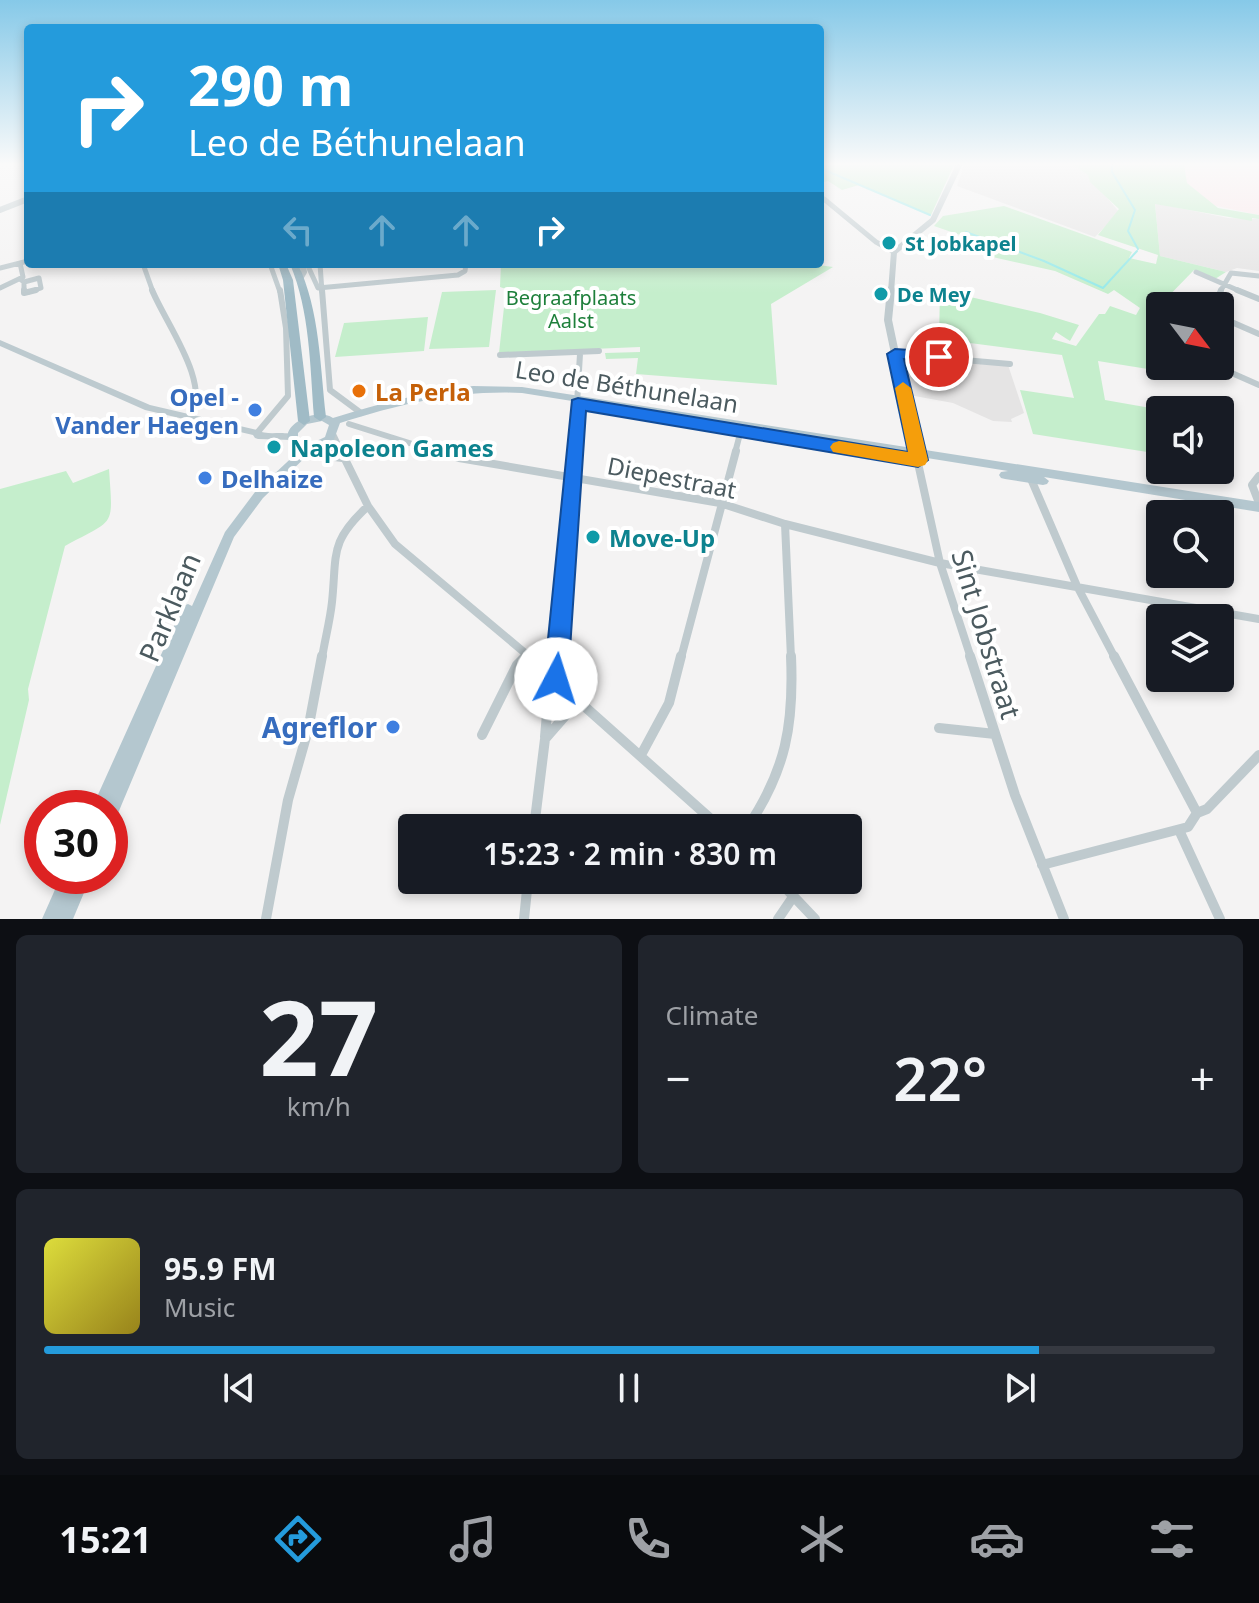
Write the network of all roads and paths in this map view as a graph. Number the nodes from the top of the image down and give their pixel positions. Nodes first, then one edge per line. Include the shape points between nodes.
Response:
1 (835, 208) edge
2 (939, 208) edge
3 (894, 252) junction
4 (24, 262) edge
5 (20, 263) junction
6 (0, 268) edge
7 (145, 268) edge
8 (272, 268) edge
9 (284, 268) edge
10 (296, 268) edge
11 (304, 268) edge
12 (307, 268) edge
13 (320, 268) edge
14 (455, 268) edge
15 (465, 268) edge
16 (1196, 272) dead end
17 (458, 275) junction
18 (1259, 276) edge
19 (301, 277) junction
20 (1223, 283) junction
21 (319, 287) junction
22 (0, 288) edge
23 (1220, 292) edge
24 (1259, 299) edge
25 (1234, 323) edge
26 (1259, 334) edge
27 (0, 343) edge
28 (599, 351) dead end
29 (580, 354) junction
30 (895, 354) junction
31 (500, 355) dead end
32 (1010, 364) dead end
33 (1234, 374) edge
34 (1259, 385) edge
35 (578, 402) junction
36 (361, 413) junction
37 (320, 417) junction
38 (191, 419) junction
39 (349, 424) junction
40 (334, 428) junction
41 (741, 429) junction
42 (257, 433) junction
43 (304, 437) junction
44 (917, 457) junction
45 (344, 459) junction
46 (293, 461) junction
47 (1259, 476) edge
48 (571, 479) junction
49 (1031, 479) junction
50 (720, 503) junction
51 (1259, 505) edge
52 (368, 506) junction
53 (1259, 514) edge
54 (785, 524) junction
55 (940, 563) junction
56 (1077, 586) junction
57 (1259, 619) edge
58 (528, 654) junction
59 (556, 679) junction
60 (579, 700) junction
61 (548, 702) dead end
62 (939, 728) dead end
63 (995, 734) junction
64 (482, 735) dead end
65 (545, 739) junction
66 (641, 755) junction
67 (1259, 755) edge
68 (108, 790) edge
69 (119, 790) edge
70 (1197, 813) junction
71 (536, 814) edge
72 (706, 814) edge
73 (756, 814) edge
74 (1179, 830) junction
75 (1042, 865) junction
76 (62, 894) edge
77 (74, 894) edge
78 (527, 894) edge
79 (790, 894) edge
80 (793, 897) junction
81 (51, 919) edge
82 (64, 919) edge
83 (266, 919) edge
84 (524, 919) edge
85 (778, 919) edge
86 (815, 919) edge
87 (1064, 919) edge
88 (1220, 919) edge

1 - 3 street
2 - 3 street via 933,220
3 - 30 street, Sint Jobstraat via 888,320
4 - 5 street
5 - 6 street
5 - 22 street via 22,280
7 - 38 street via 194,375 199,403
8 - 42 street via 283,311 288,396
9 - 43 highway via 298,347
10 - 19 highway
11 - 19 street
12 - 21 street
13 - 21 street
14 - 17 street
15 - 17 street
16 - 20 street
17 - 21 street
18 - 20 street via 1231,273
19 - 37 highway
20 - 23 street
20 - 24 street
21 - 36 street via 330,390
25 - 26 street
27 - 38 main road via 125,400
28 - 29 street
29 - 31 street
29 - 35 street
30 - 32 street
30 - 44 street, Sint Jobstraat
33 - 34 street
35 - 36 main road, Leo de Béthunelaan via 522,390 477,388 409,398
35 - 39 main road, Leo de Béthunelaan via 454,395
35 - 41 main road, Leo de Béthunelaan
35 - 48 street
36 - 40 main road, Leo de Béthunelaan
37 - 40 main road
37 - 43 main road
38 - 42 main road
39 - 40 main road, Leo de Béthunelaan
39 - 48 street, Diepestraat via 459,458
40 - 43 main road
40 - 45 street
41 - 44 main road, Leo de Béthunelaan
41 - 50 street
42 - 43 main road
43 - 45 street
43 - 46 main road, Parklaan
43 - 68 main road, Parklaan via 220,538
44 - 49 main road
44 - 51 main road
44 - 55 street, Sint Jobstraat
45 - 46 street via 314,455
45 - 52 street
46 - 69 main road, Parklaan via 229,535
47 - 51 street via 1252,485
48 - 50 street, Diepestraat
48 - 59 street
49 - 53 main road
49 - 56 street
50 - 54 street, Diepestraat
50 - 66 street via 669,703
52 - 58 street via 395,544
52 - 83 street via 338,542 334,556 332,603
54 - 55 street, Diepestraat
54 - 73 street via 792,718 784,761
55 - 56 street, Diepestraat
55 - 63 street, Sint Jobstraat
56 - 57 street, Diepestraat
56 - 70 street
58 - 59 street
58 - 64 street via 517,665
59 - 60 street
60 - 65 street
60 - 66 street
61 - 65 street
62 - 63 street
63 - 75 street, Sint Jobstraat
65 - 71 street
66 - 72 street
67 - 70 street
70 - 74 street
74 - 75 street
74 - 88 street
75 - 87 street, Sint Jobstraat
76 - 81 main road
77 - 82 main road
78 - 84 street
79 - 80 street
80 - 85 street
80 - 86 street

